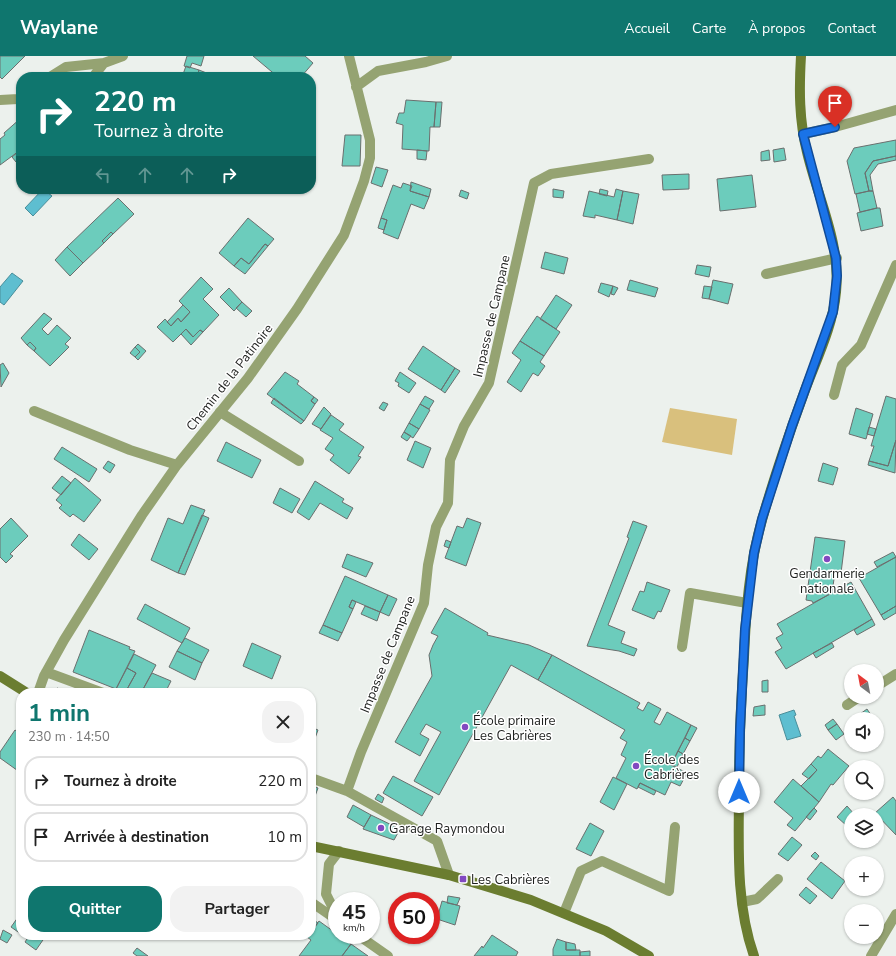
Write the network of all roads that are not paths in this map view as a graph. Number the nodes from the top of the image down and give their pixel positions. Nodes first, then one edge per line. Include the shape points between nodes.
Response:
1 (123, 56) edge
2 (349, 56) edge
3 (447, 56) edge
4 (801, 56) edge
5 (104, 63) junction
6 (57, 72) edge
7 (97, 72) edge
8 (356, 87) junction
9 (16, 99) edge
10 (0, 100) edge
11 (896, 110) edge
12 (803, 134) junction
13 (649, 159) dead end
14 (836, 258) junction
15 (896, 265) edge
16 (766, 274) dead end
17 (834, 395) dead end
18 (34, 411) dead end
19 (220, 412) junction
20 (299, 461) dead end
21 (177, 465) junction
22 (747, 603) junction
23 (682, 646) dead end
24 (46, 672) junction
25 (896, 674) edge
26 (0, 676) edge
27 (884, 682) edge
28 (19, 688) edge
29 (40, 688) edge
30 (89, 688) edge
31 (316, 780) edge
32 (347, 791) junction
33 (675, 827) dead end
34 (316, 847) edge
35 (339, 852) junction
36 (449, 875) junction
37 (778, 879) dead end
38 (328, 898) edge
39 (742, 902) junction
40 (316, 905) edge
41 (564, 913) junction
42 (328, 914) edge
43 (896, 914) edge
44 (371, 944) edge
45 (388, 956) edge
46 (649, 956) edge
47 (754, 956) edge
48 (871, 956) edge

1 - 5 street
2 - 8 street, Chemin de la Patinoire
3 - 8 street via 378,71
4 - 12 main road via 799,86
5 - 6 street via 66,66
5 - 7 street
8 - 19 street, Chemin de la Patinoire via 370,140 370,158 344,235 298,309
9 - 10 street
11 - 12 street
12 - 14 main road
13 - 32 street, Impasse de Campane via 551,174 534,183 489,383 464,426 450,460 448,503 436,527 428,565 424,604
14 - 16 street
14 - 22 main road via 833,312 762,519
15 - 17 street via 862,346 842,365
18 - 21 street via 130,450
19 - 20 street
19 - 21 street, Chemin de la Patinoire
21 - 24 street, Chemin de la Patinoire via 99,582
22 - 23 street via 690,593
22 - 39 main road via 740,730 739,870
24 - 29 street, Chemin de la Patinoire
24 - 30 street
25 - 27 street
26 - 28 main road
31 - 32 street
32 - 36 street via 437,841
33 - 41 street via 669,891 602,861 581,871
34 - 35 main road
35 - 36 main road
35 - 38 street via 329,864 326,894
36 - 41 main road
37 - 39 street via 757,899
39 - 47 main road
40 - 42 street
41 - 46 main road via 606,931
43 - 48 street
44 - 45 street

